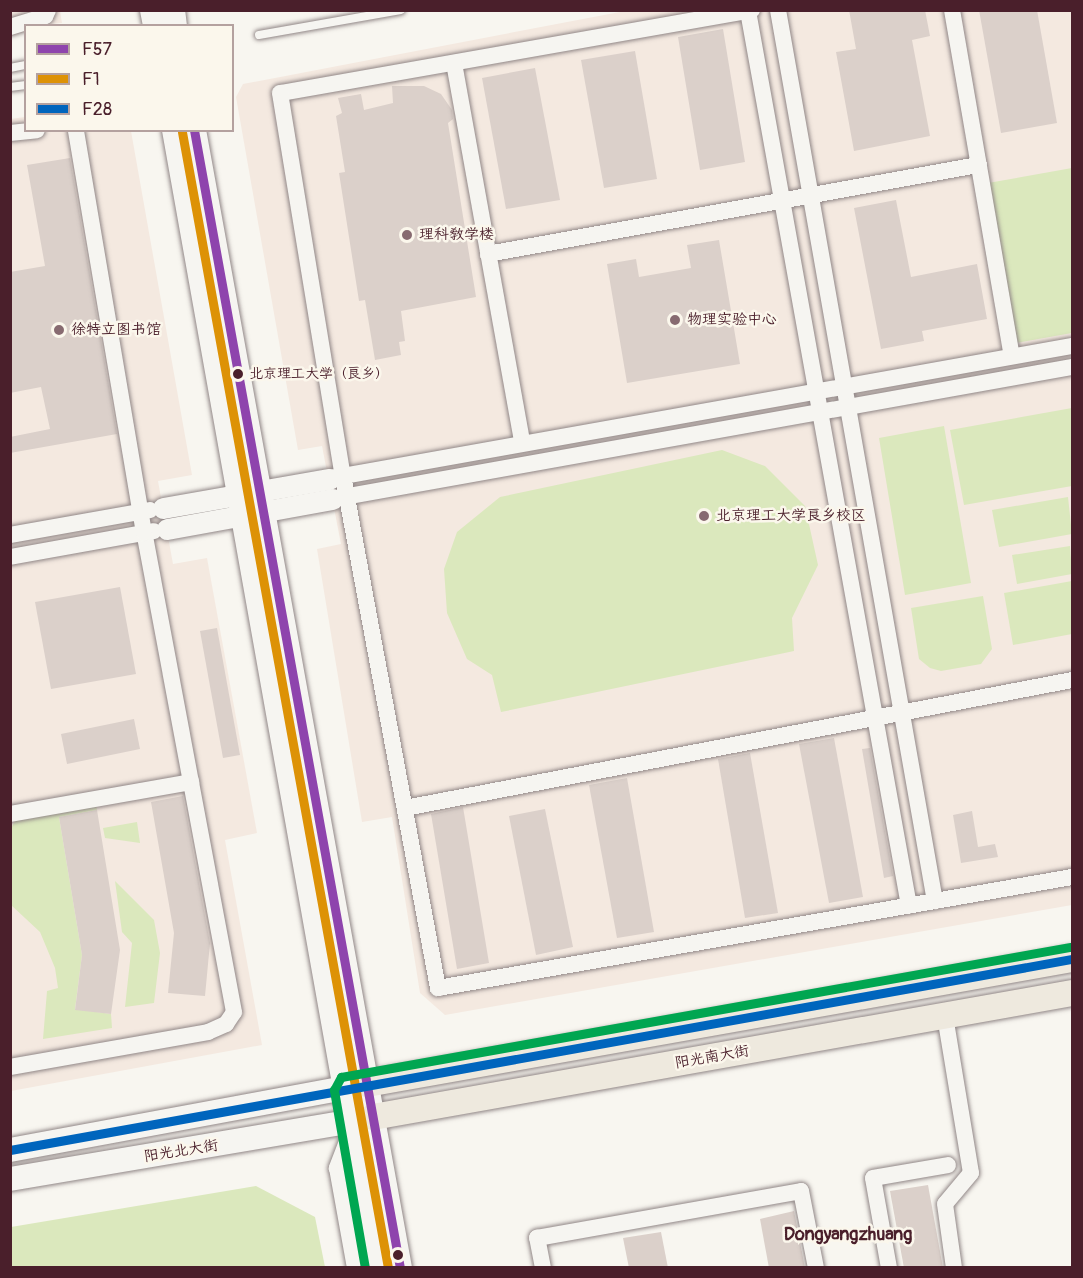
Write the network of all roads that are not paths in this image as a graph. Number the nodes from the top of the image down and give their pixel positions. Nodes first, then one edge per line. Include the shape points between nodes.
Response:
1 (48, 10) edge
2 (401, 10) edge
3 (778, 10) edge
4 (952, 10) edge
5 (750, 11) edge
6 (10, 27) edge
7 (259, 35) dead end
8 (454, 63) junction
9 (76, 132) edge
10 (174, 132) edge
11 (194, 132) edge
12 (979, 165) junction
13 (812, 195) junction
14 (783, 200) junction
15 (488, 254) junction
16 (1072, 346) edge
17 (1012, 356) junction
18 (1072, 368) edge
19 (844, 384) junction
20 (817, 389) junction
21 (848, 407) junction
22 (822, 411) junction
23 (522, 442) junction
24 (338, 488) junction
25 (251, 503) junction
26 (163, 508) joint
27 (141, 512) junction
28 (167, 529) joint
29 (144, 533) junction
30 (10, 535) edge
31 (10, 557) edge
32 (1072, 680) edge
33 (902, 710) junction
34 (876, 717) junction
35 (191, 782) junction
36 (405, 808) junction
37 (10, 814) edge
38 (1072, 877) edge
39 (935, 901) junction
40 (909, 906) junction
41 (1072, 959) edge
42 (1072, 993) edge
43 (945, 1016) junction
44 (10, 1067) edge
45 (357, 1086) junction
46 (359, 1122) junction
47 (10, 1150) edge
48 (948, 1165) dead end
49 (10, 1179) edge
50 (355, 1268) edge
51 (377, 1268) edge
52 (400, 1268) edge
53 (543, 1268) edge
54 (816, 1268) edge
55 (889, 1268) edge
56 (954, 1268) edge

1 - 6 street via 45,16
2 - 7 lane
3 - 13 street
4 - 12 street
5 - 8 street
5 - 14 street
8 - 15 street
8 - 24 street via 280,93
9 - 27 street
10 - 25 main road
11 - 25 main road
12 - 13 street
12 - 17 street
13 - 14 street
13 - 19 street
14 - 15 street
14 - 20 street
15 - 23 street
16 - 17 street
17 - 19 street
18 - 21 street
19 - 20 street
19 - 21 street
20 - 22 street
20 - 23 street
21 - 22 street
21 - 33 street
22 - 24 street
22 - 34 street
23 - 24 street
24 - 25 street
24 - 36 street
25 - 26 street
25 - 28 street
25 - 45 main road
26 - 27 street
27 - 29 street
27 - 30 street
28 - 29 street
29 - 31 street
29 - 35 street
32 - 33 street
33 - 34 street
33 - 39 street
34 - 36 street
34 - 40 street
35 - 37 street
35 - 44 street via 234,1012 226,1024 208,1032
36 - 40 street via 438,988
38 - 39 street
39 - 40 street
41 - 45 main road
42 - 43 main road, 阳光南大街
43 - 46 main road, 阳光南大街
43 - 56 street via 971,1173 945,1204
45 - 46 main road
45 - 47 main road, 阳光北大街
46 - 49 main road, 阳光北大街
46 - 50 street via 337,1168
46 - 51 main road
46 - 52 main road
48 - 55 street via 873,1178
53 - 54 street via 537,1238 801,1191

